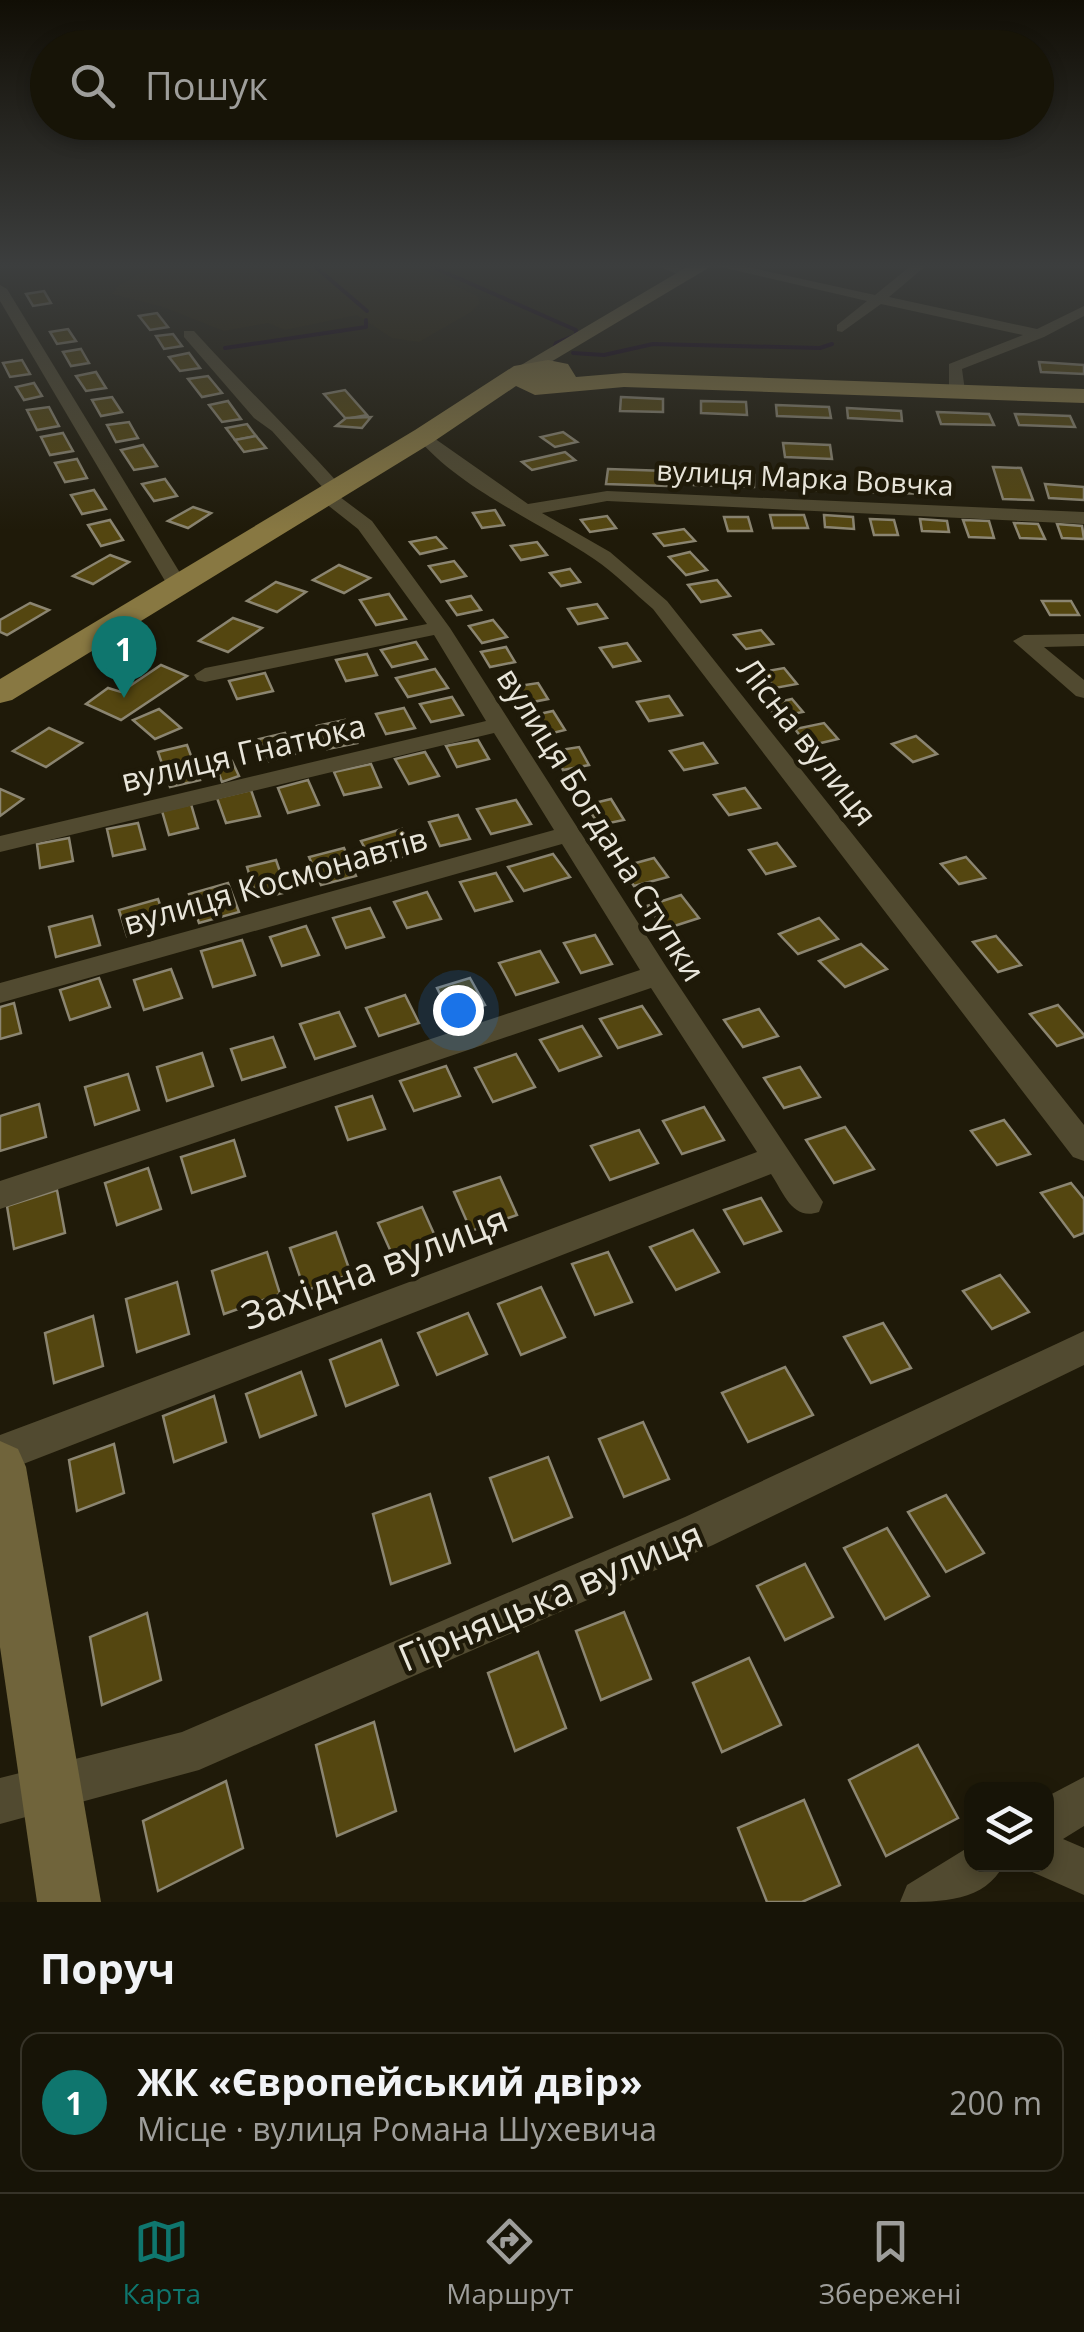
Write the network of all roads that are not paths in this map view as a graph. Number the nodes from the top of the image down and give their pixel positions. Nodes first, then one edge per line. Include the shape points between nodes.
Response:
1 (30, 353) edge
2 (205, 353) edge
3 (578, 353) edge
4 (991, 353) edge
5 (558, 367) junction
6 (957, 392) junction
7 (1084, 396) edge
8 (453, 417) junction
9 (424, 436) junction
10 (330, 492) junction
11 (525, 510) junction
12 (1084, 518) edge
13 (178, 586) junction
14 (440, 628) junction
15 (1084, 640) edge
16 (205, 675) dead end
17 (1084, 691) edge
18 (0, 693) edge
19 (502, 724) junction
20 (569, 834) junction
21 (0, 844) edge
22 (657, 975) junction
23 (0, 992) edge
24 (1084, 1148) edge
25 (778, 1158) junction
26 (0, 1195) edge
27 (807, 1202) dead end
28 (1084, 1348) edge
29 (0, 1454) edge
30 (0, 1467) edge
31 (27, 1793) edge
32 (1084, 1800) edge
33 (1054, 1818) edge
34 (1054, 1859) edge
35 (969, 1872) edge
36 (1084, 1872) edge
37 (69, 1902) edge
38 (924, 1902) edge

1 - 13 street
2 - 10 street, вулиця Богдана Ступки
3 - 5 main road
4 - 6 street via 954,367
5 - 6 main road via 624,380
5 - 8 main road
5 - 8 main road via 522,371
6 - 7 main road
8 - 9 main road
9 - 10 main road
9 - 11 street, Лісна вулиця
10 - 13 main road
10 - 14 street, вулиця Богдана Ступки via 366,525
11 - 12 street, вулиця Марка Вовчка via 607,496
11 - 24 street, Лісна вулиця via 603,556 660,605
13 - 18 main road
14 - 16 street
14 - 19 street, вулиця Богдана Ступки
15 - 17 street via 1024,641
19 - 20 street, вулиця Богдана Ступки
19 - 21 street, вулиця Гнатюка
20 - 22 street, вулиця Богдана Ступки
20 - 23 street, вулиця Космонавтів
22 - 25 street, вулиця Богдана Ступки
22 - 26 street
25 - 27 street, вулиця Богдана Ступки
25 - 29 street, Західна вулиця
28 - 31 street, Гірняцька вулиця via 699,1532 201,1747
30 - 31 main road
31 - 37 main road
32 - 33 street
34 - 36 street
35 - 38 street

